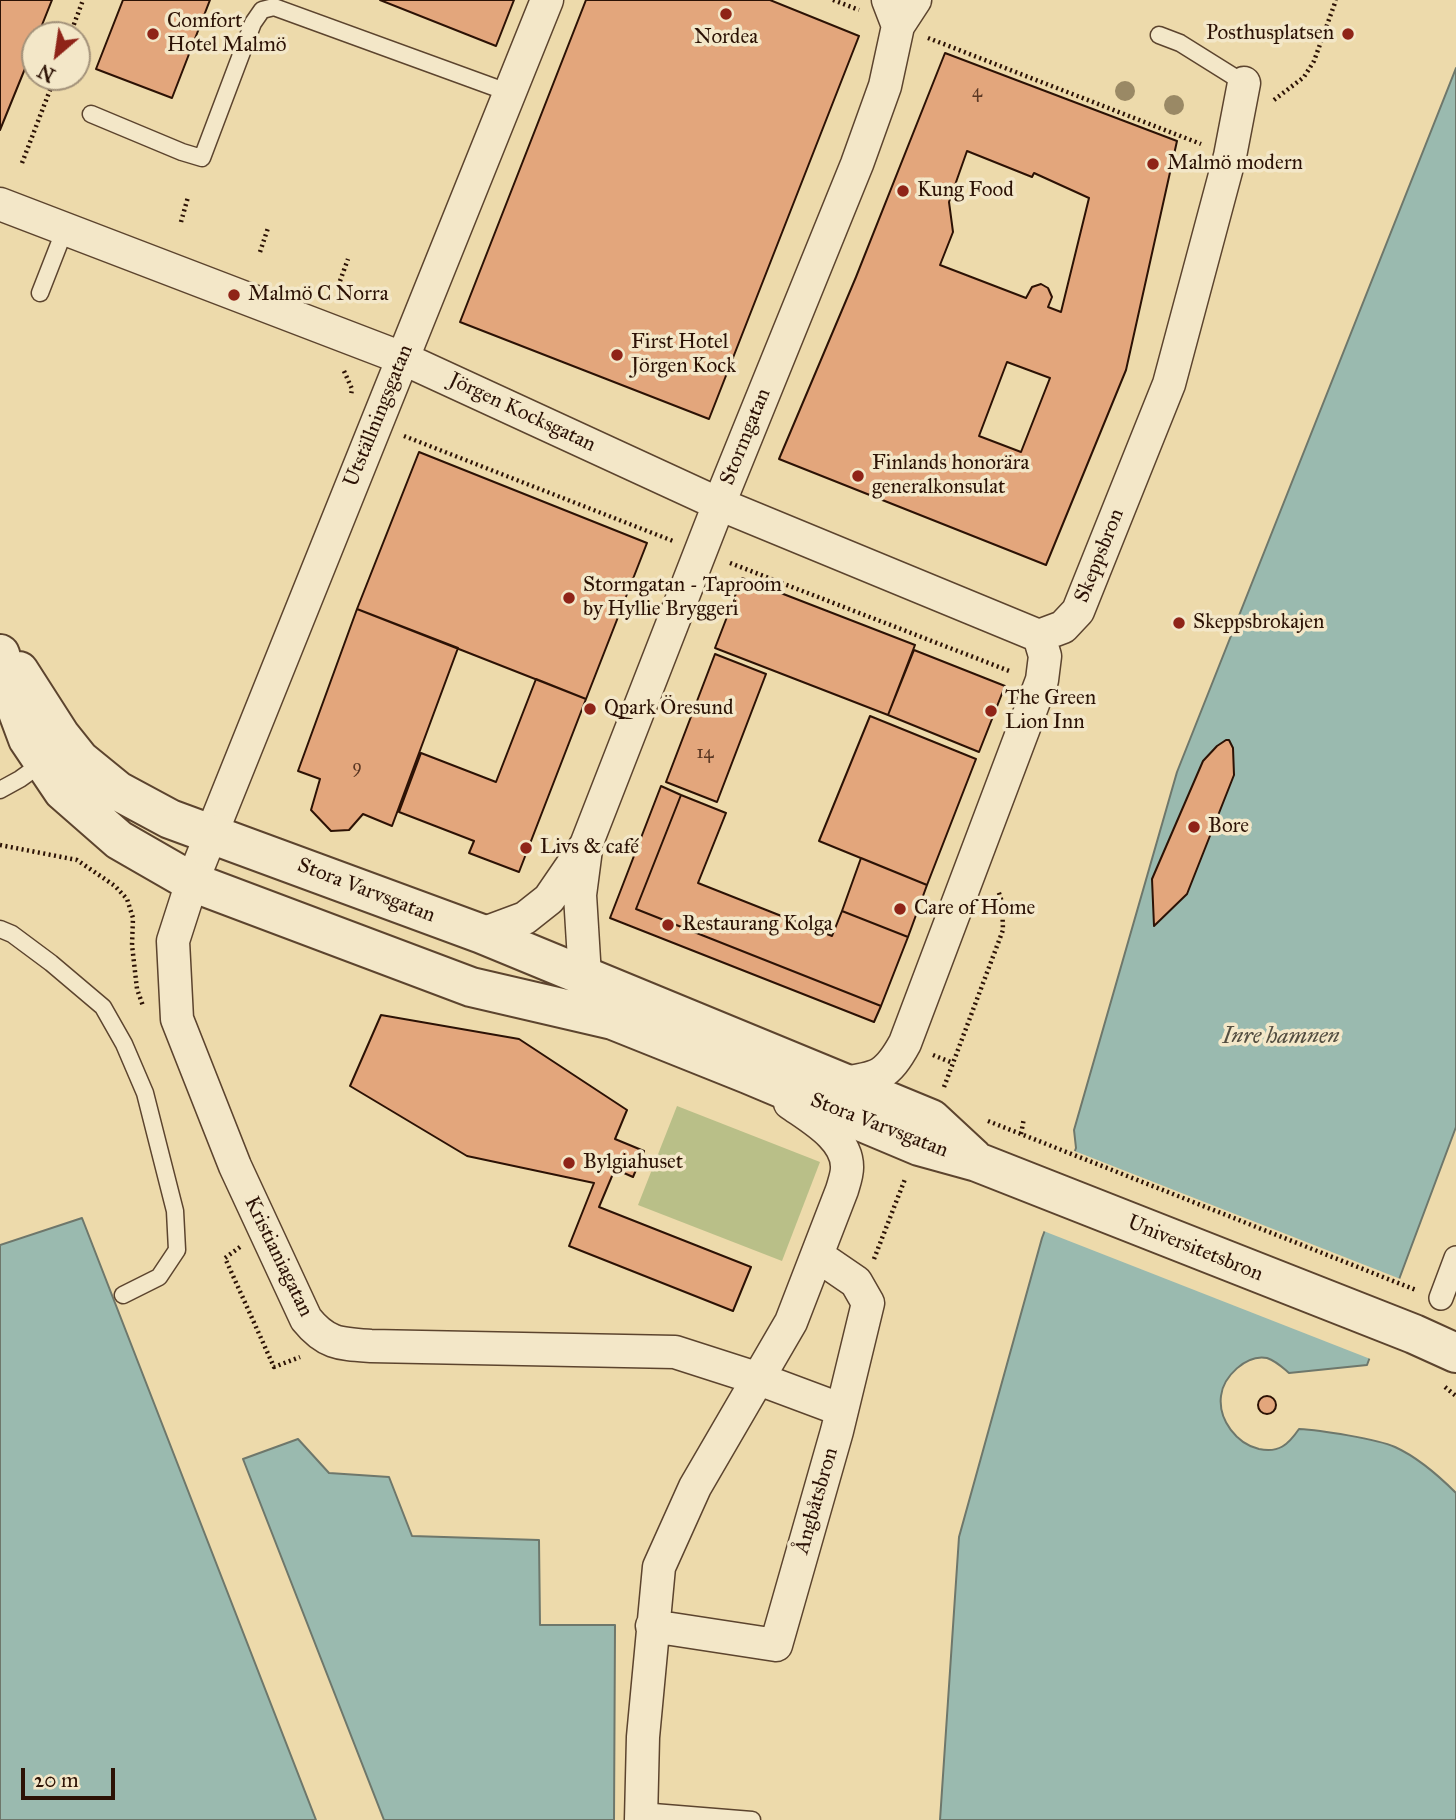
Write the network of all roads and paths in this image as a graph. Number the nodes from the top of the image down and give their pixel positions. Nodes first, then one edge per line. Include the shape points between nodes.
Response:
1 (83, 0) edge
2 (547, 0) edge
3 (833, 0) edge
4 (915, 0) edge
5 (1336, 0) edge
6 (893, 13) edge
7 (75, 21) edge
8 (1159, 36) dead end
9 (1244, 83) joint
10 (50, 91) edge
11 (510, 93) junction
12 (1266, 106) dead end
13 (91, 114) dead end
14 (1230, 156) junction
15 (22, 163) dead end
16 (188, 197) dead end
17 (0, 204) edge
18 (180, 222) dead end
19 (268, 228) dead end
20 (65, 229) junction
21 (260, 252) dead end
22 (348, 259) dead end
23 (340, 281) dead end
24 (40, 293) dead end
25 (402, 358) junction
26 (719, 504) junction
27 (1039, 636) junction
28 (0, 642) edge
29 (0, 654) edge
30 (55, 753) junction
31 (0, 790) edge
32 (213, 833) junction
33 (586, 845) junction
34 (995, 877) dead end
35 (192, 882) junction
36 (130, 909) dead end
37 (139, 910) dead end
38 (0, 929) edge
39 (482, 934) junction
40 (585, 976) junction
41 (748, 1074) junction
42 (842, 1083) junction
43 (1024, 1118) dead end
44 (984, 1119) dead end
45 (925, 1132) junction
46 (1021, 1134) junction
47 (977, 1162) joint
48 (818, 1256) junction
49 (1456, 1258) edge
50 (856, 1282) junction
51 (1410, 1287) dead end
52 (123, 1294) dead end
53 (1441, 1298) dead end
54 (1456, 1353) edge
55 (760, 1378) junction
56 (842, 1409) junction
57 (652, 1626) junction
58 (641, 1816) edge
59 (752, 1820) edge

1 - 7 path
2 - 11 street, Utställningsgatan
3 - 6 path
4 - 6 street, Stormgatan
5 - 12 path via 1304,77
6 - 14 path
6 - 26 street, Stormgatan via 885,86
8 - 9 lane via 1180,43
9 - 14 street, Skeppsbron
10 - 15 path
11 - 13 lane via 274,7 262,10 253,23 202,158
11 - 25 street, Utställningsgatan
14 - 27 street, Skeppsbron via 1169,384 1078,611 1063,627
16 - 18 path
17 - 20 street, Jörgen Kocksgatan
19 - 21 path
20 - 24 lane
20 - 25 street, Jörgen Kocksgatan
22 - 23 path
25 - 26 street, Jörgen Kocksgatan
25 - 32 street, Utställningsgatan
26 - 27 street, Jörgen Kocksgatan
26 - 33 street, Stormgatan
27 - 42 street via 1045,656 1042,680 905,1044 893,1066 879,1075
28 - 30 street
29 - 30 street via 27,739
30 - 31 lane
30 - 32 street, Stora Varvsgatan via 80,760 118,791 170,819
30 - 35 street, Stora Varvsgatan via 64,791 119,840
32 - 35 street, Kristianiagatan
32 - 39 street, Stora Varvsgatan
33 - 39 street, Stormgatan via 549,899 525,918
33 - 40 street, Stormgatan via 580,895
34 - 45 path via 1003,930
35 - 41 street, Stora Varvsgatan via 471,987 613,1020
35 - 55 street, Kristianiagatan via 173,941 177,1019 234,1166 306,1319 319,1335 339,1344 371,1346 675,1352
36 - 37 path
38 - 52 lane via 51,963 103,1007 145,1093 175,1211 177,1250 159,1277
39 - 40 street, Stora Varvsgatan
40 - 42 street, Stora Varvsgatan
41 - 45 street, Stora Varvsgatan
41 - 48 street via 822,1126 844,1150 847,1167 842,1190
42 - 45 street, Stora Varvsgatan
43 - 46 path
44 - 46 path
45 - 47 street, Stora Varvsgatan
45 - 50 path via 872,1265
46 - 51 path
47 - 54 street, Universitetsbron
48 - 50 street
48 - 55 street via 791,1322
49 - 53 street
50 - 56 street, Ångbåtsbron via 868,1303
55 - 56 street
55 - 57 street via 695,1488 659,1567
56 - 57 street, Ångbåtsbron via 776,1645
57 - 58 street
58 - 59 lane

